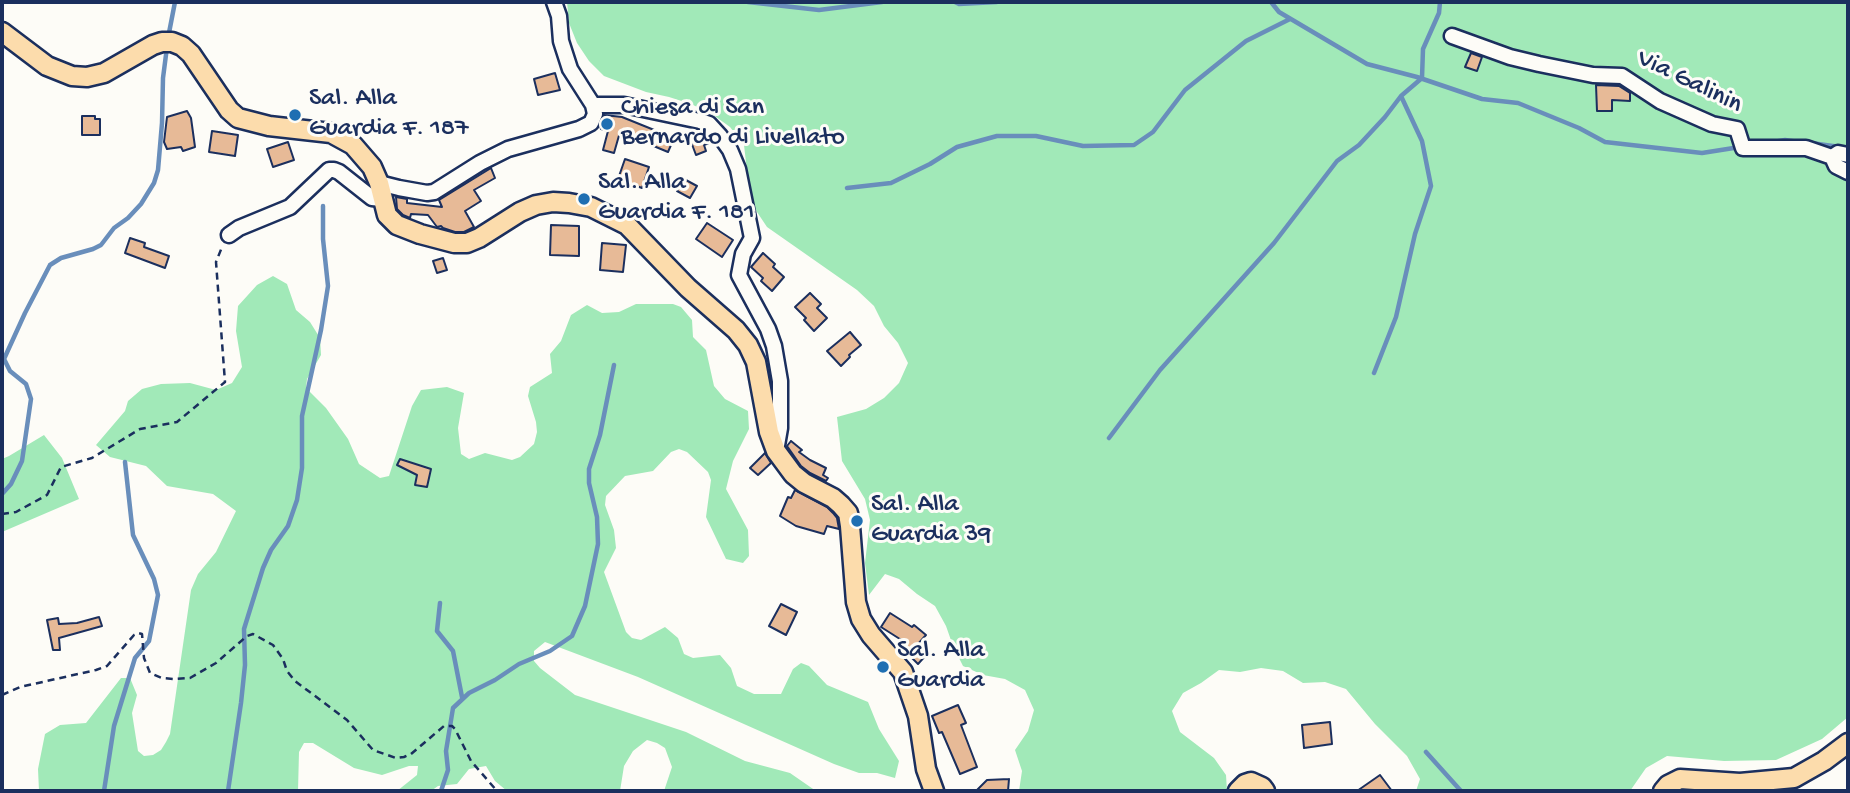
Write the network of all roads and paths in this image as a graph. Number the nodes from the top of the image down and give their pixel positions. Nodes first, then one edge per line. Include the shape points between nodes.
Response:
1 (555, 2) edge
2 (2, 32) edge
3 (1452, 36) dead end
4 (593, 105) junction
5 (1848, 155) edge
6 (1832, 157) junction
7 (1848, 172) edge
8 (380, 191) junction
9 (229, 235) joint
10 (776, 450) junction
11 (2, 514) edge
12 (2, 695) edge
13 (1848, 743) edge
14 (497, 791) edge
15 (934, 791) edge
16 (1238, 791) edge
17 (1265, 791) edge
18 (1663, 791) edge

1 - 4 street via 570,69
2 - 8 main road via 47,66 72,76 104,73 162,42 182,46 238,118 331,133 343,139 372,167
3 - 6 street, Via Galinin via 1520,60 1593,75 1622,76 1660,101 1712,124 1737,129 1744,148 1806,148
4 - 8 street via 591,123 508,149 434,192
4 - 10 street via 624,105 700,121 709,124 730,150 752,238 739,275 768,329 780,382
5 - 6 street
6 - 7 street, Via Galinin via 1836,166
8 - 9 street via 372,198 339,172 329,170 290,207
8 - 10 main road via 387,215 397,225 454,243 467,243 520,212 553,202 591,207 627,225 748,345
9 - 11 path via 216,262 225,382 177,422 140,429 92,458 61,467 47,495 16,512
10 - 15 main road via 793,474 848,513 861,619 903,672
12 - 14 path via 107,666 138,634 142,635 150,673 190,678 253,634 273,645 295,681 347,720 373,750 404,757 440,728 452,726 471,761
13 - 18 main road via 1794,778 1741,783 1681,779
16 - 17 main road via 1251,782

